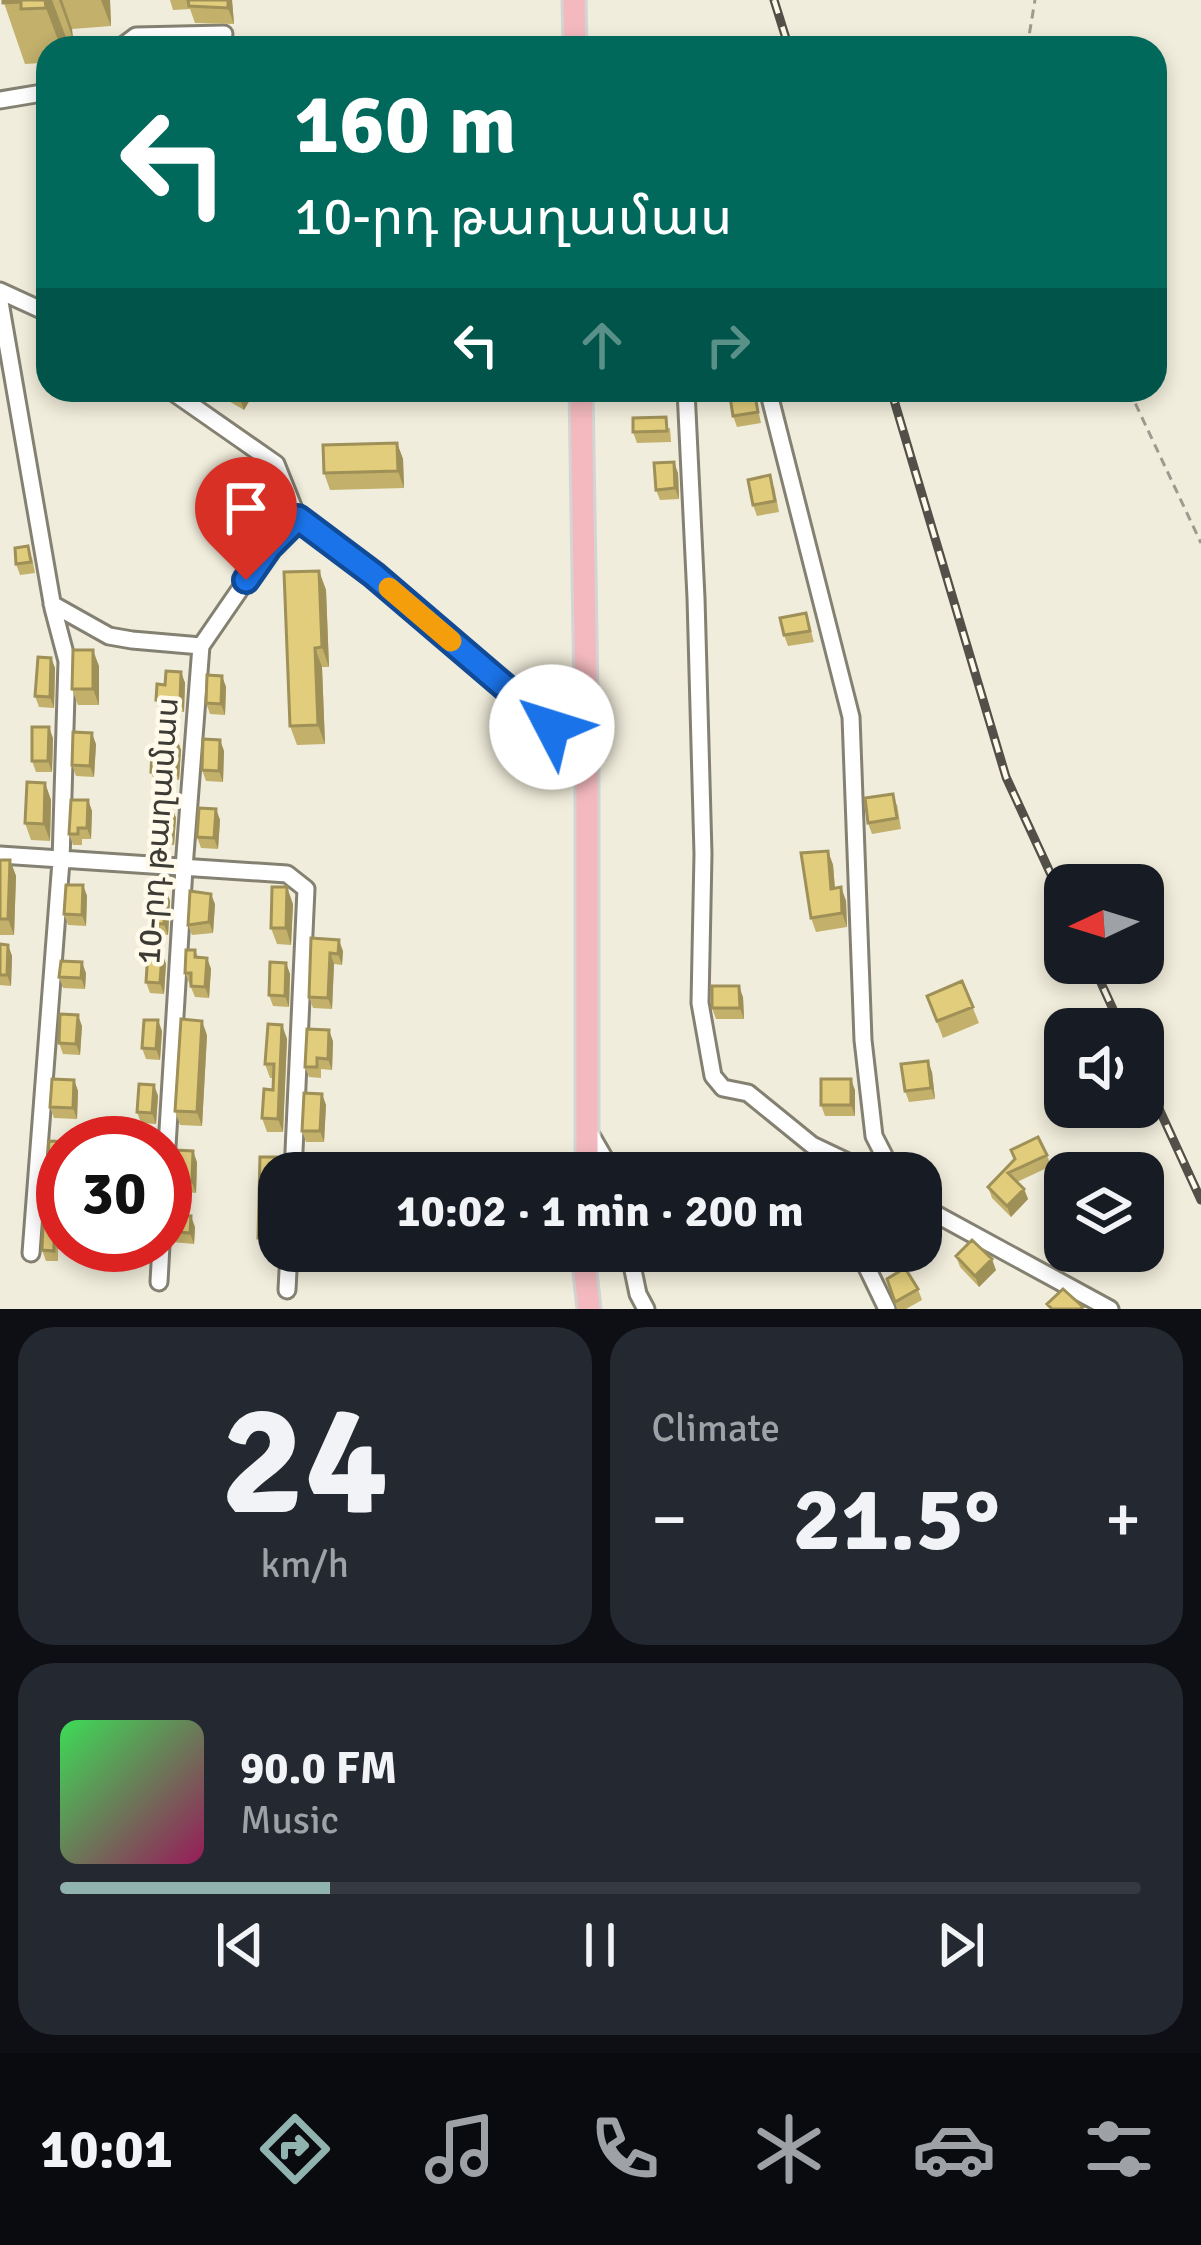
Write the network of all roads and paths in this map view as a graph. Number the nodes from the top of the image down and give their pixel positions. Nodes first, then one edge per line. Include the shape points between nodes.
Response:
1 (574, 0) edge
2 (1035, 0) edge
3 (224, 34) dead end
4 (136, 36) edge
5 (575, 36) edge
6 (1029, 36) edge
7 (36, 94) edge
8 (0, 100) edge
9 (0, 291) edge
10 (0, 302) edge
11 (36, 308) edge
12 (187, 402) edge
13 (581, 402) edge
14 (687, 402) edge
15 (771, 402) edge
16 (1135, 402) edge
17 (298, 518) junction
18 (1201, 543) edge
19 (52, 604) junction
20 (201, 646) junction
21 (587, 758) junction
22 (0, 855) edge
23 (61, 861) junction
24 (184, 868) junction
25 (169, 1116) edge
26 (588, 1130) junction
27 (874, 1136) junction
28 (294, 1152) edge
29 (587, 1152) edge
30 (601, 1152) edge
31 (824, 1152) edge
32 (864, 1152) edge
33 (882, 1152) edge
34 (942, 1217) edge
35 (31, 1253) dead end
36 (160, 1272) edge
37 (288, 1272) edge
38 (585, 1272) edge
39 (633, 1272) edge
40 (870, 1272) edge
41 (159, 1282) dead end
42 (287, 1290) dead end
43 (590, 1309) edge
44 (646, 1309) edge
45 (887, 1309) edge
46 (1110, 1309) edge

1 - 5 main road
2 - 6 path
3 - 4 street
7 - 8 street
9 - 11 street
10 - 19 street
12 - 17 street via 276,464
13 - 21 main road
14 - 31 street via 703,854 700,1003 712,1076 723,1088 748,1093
15 - 27 street via 851,717
16 - 18 path
17 - 20 street
17 - 21 street
19 - 20 street via 109,636
19 - 23 street via 67,661
20 - 24 street, 10-րդ թաղամաս
21 - 26 main road
22 - 23 street
23 - 24 street
23 - 35 street
24 - 25 street, 10-րդ թաղամաս
24 - 28 street via 287,874 306,889
26 - 29 main road
26 - 30 street
27 - 32 street
27 - 33 street
34 - 46 street
36 - 41 street
37 - 42 street
38 - 43 main road
39 - 44 street
40 - 45 street

